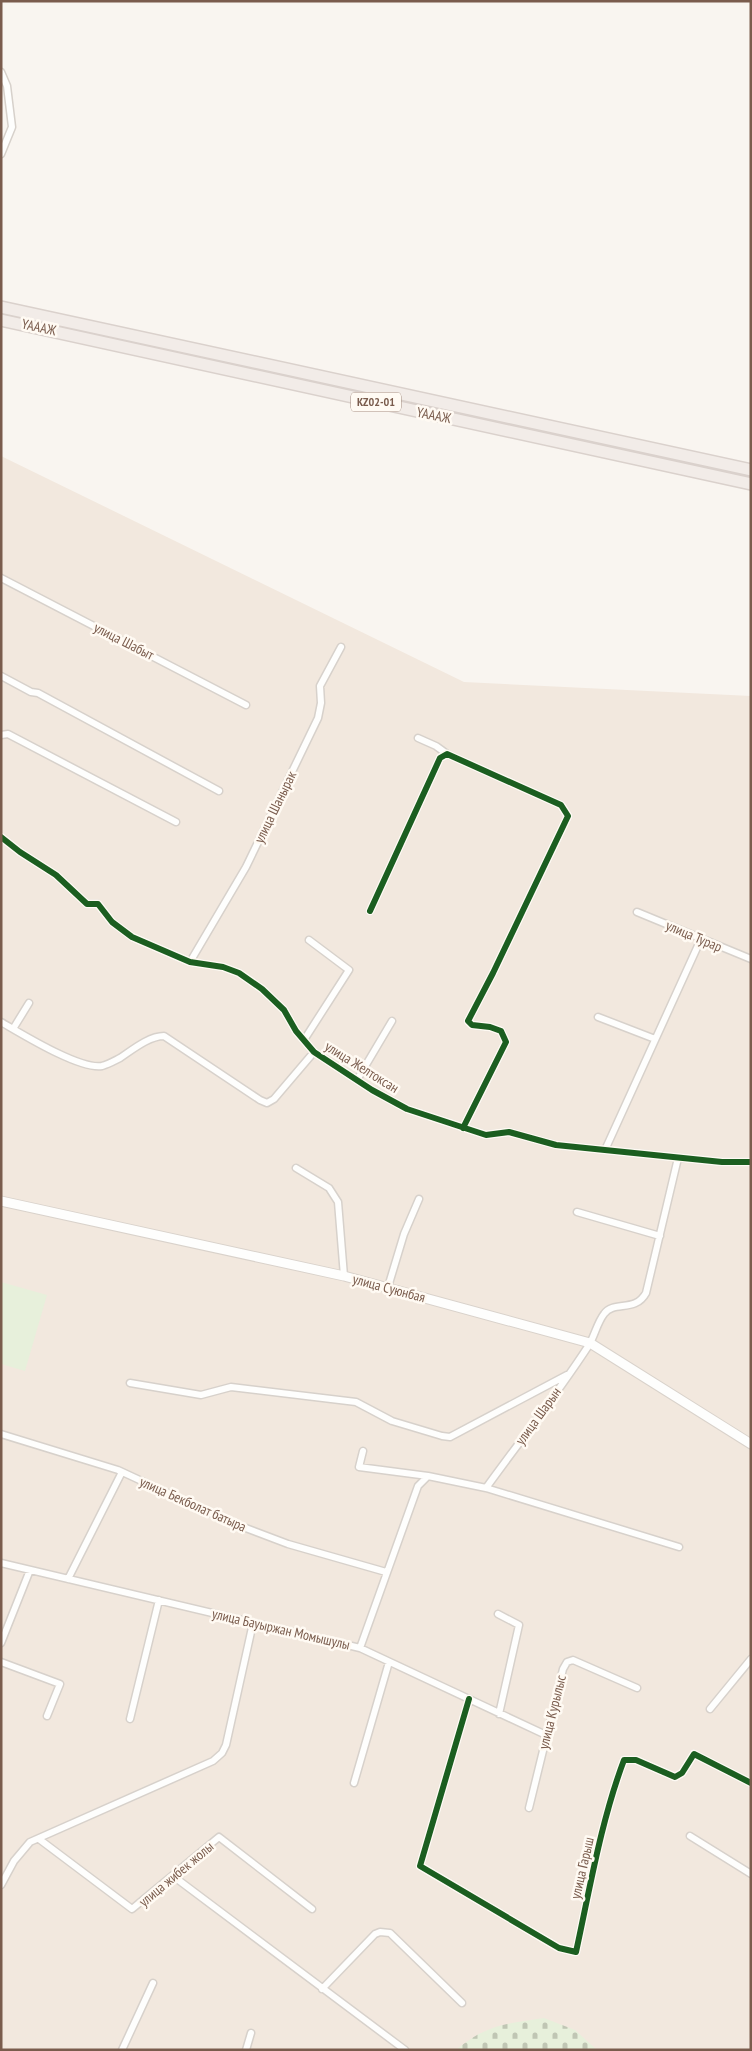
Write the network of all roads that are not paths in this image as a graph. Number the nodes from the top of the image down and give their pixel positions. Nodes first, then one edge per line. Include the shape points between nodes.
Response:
1 (1, 72) edge
2 (1, 154) edge
3 (1, 308) edge
4 (1, 320) edge
5 (751, 470) edge
6 (751, 484) edge
7 (1, 578) edge
8 (341, 647) dead end
9 (1, 676) edge
10 (246, 705) dead end
11 (1, 736) edge
12 (418, 738) dead end
13 (446, 754) junction
14 (219, 791) dead end
15 (176, 822) dead end
16 (1, 837) edge
17 (370, 911) dead end
18 (637, 912) dead end
19 (701, 939) junction
20 (308, 940) dead end
21 (751, 959) edge
22 (190, 962) junction
23 (29, 1003) dead end
24 (598, 1017) dead end
25 (392, 1021) dead end
26 (2, 1024) edge
27 (13, 1029) junction
28 (655, 1039) junction
29 (304, 1040) junction
30 (314, 1052) junction
31 (357, 1080) junction
32 (464, 1128) junction
33 (605, 1150) junction
34 (678, 1158) junction
35 (751, 1162) edge
36 (296, 1168) dead end
37 (419, 1199) dead end
38 (1, 1201) edge
39 (577, 1212) dead end
40 (660, 1236) junction
41 (344, 1276) junction
42 (388, 1287) junction
43 (590, 1343) junction
44 (567, 1375) junction
45 (130, 1383) dead end
46 (1, 1434) edge
47 (751, 1444) edge
48 (362, 1451) dead end
49 (122, 1472) junction
50 (428, 1476) junction
51 (486, 1488) junction
52 (679, 1547) dead end
53 (1, 1563) edge
54 (30, 1570) junction
55 (386, 1572) junction
56 (68, 1579) junction
57 (159, 1600) junction
58 (498, 1614) dead end
59 (253, 1623) junction
60 (1, 1643) edge
61 (360, 1648) junction
62 (751, 1659) edge
63 (1, 1662) edge
64 (389, 1662) junction
65 (637, 1688) dead end
66 (469, 1699) junction
67 (710, 1709) dead end
68 (500, 1714) junction
69 (47, 1716) dead end
70 (130, 1719) dead end
71 (546, 1735) junction
72 (354, 1783) dead end
73 (751, 1783) edge
74 (530, 1808) dead end
75 (690, 1836) dead end
76 (39, 1839) junction
77 (751, 1874) edge
78 (173, 1876) junction
79 (1, 1885) edge
80 (312, 1909) dead end
81 (153, 1983) dead end
82 (322, 1989) junction
83 (462, 2003) dead end
84 (251, 2033) dead end
85 (122, 2050) edge
86 (246, 2050) edge
87 (405, 2050) edge

1 - 2 street via 7,86 12,127
3 - 5 highway, ҮАААЖ / KZ02-01
4 - 6 highway, ҮАААЖ / KZ02-01
7 - 10 street, улица Шабыт
8 - 22 street, улица Шанырак via 320,686 322,703 318,718 246,867
9 - 14 street
11 - 15 street via 8,734
12 - 13 street
13 - 17 street via 440,758
13 - 32 street via 561,805 568,816 468,1021 472,1025 501,1031 506,1042
16 - 22 street, улица Желтоксан via 56,875 87,904 98,904 112,922 132,936
18 - 19 street, улица Турар
19 - 21 street, улица Турар
19 - 28 street
20 - 29 street via 349,970
22 - 29 street, улица Желтоксан via 239,973 284,1010
23 - 27 street
24 - 28 street
25 - 31 street
26 - 27 street
27 - 30 street via 45,1048 101,1066 152,1038 164,1036 267,1102 274,1099
28 - 33 street
29 - 30 street, улица Желтоксан
30 - 31 street, улица Желтоксан
31 - 32 street, улица Желтоксан via 407,1109
32 - 33 street, улица Желтоксан via 486,1135 509,1132 556,1145
33 - 34 street, улица Желтоксан
34 - 35 street, улица Желтоксан
34 - 40 street
36 - 41 street via 329,1188 338,1202
37 - 42 street via 404,1234
38 - 41 main road, улица Суюнбая
39 - 40 street
40 - 43 street, улица Шарын via 643,1299 637,1304 609,1309
41 - 42 main road, улица Суюнбая
42 - 43 main road, улица Суюнбая
43 - 44 street, улица Шарын
43 - 47 main road, улица Суюнбая
44 - 45 street via 450,1437 392,1421 356,1402 231,1387 201,1395
44 - 51 street, улица Шарын
46 - 49 street, улица Бекболат батыра
48 - 50 street via 359,1467
49 - 55 street, улица Бекболат батыра via 230,1522 288,1544
49 - 56 street
50 - 51 street
50 - 55 street via 418,1486
51 - 52 street
53 - 54 street, улица Бауыржан Момышулы
54 - 56 street, улица Бауыржан Момышулы
54 - 60 street
55 - 61 street
56 - 57 street, улица Бауыржан Момышулы
57 - 59 street, улица Бауыржан Момышулы
57 - 70 street
58 - 68 street via 519,1626
59 - 61 street, улица Бауыржан Момышулы
59 - 76 street via 222,1753 213,1761
61 - 64 street, улица Бауыржан Момышулы
62 - 67 street
63 - 69 street via 60,1684
64 - 66 street, улица Бауыржан Момышулы
64 - 72 street
65 - 71 street, улица Курылыс via 573,1660 567,1662
66 - 68 street, улица Бауыржан Момышулы
66 - 73 street, улица Гарыш via 420,1866 559,1948 576,1952 601,1839 624,1760 636,1760 675,1777 682,1773 694,1754
68 - 71 street, улица Бауыржан Момышулы
71 - 74 street, улица Курылыс
75 - 77 street
76 - 78 street, улица жибек жолы via 132,1909
76 - 79 street via 30,1842 14,1860
78 - 80 street, улица жибек жолы via 219,1837
78 - 82 street
81 - 85 street
82 - 83 street via 375,1934 390,1932
82 - 87 street
84 - 86 street

